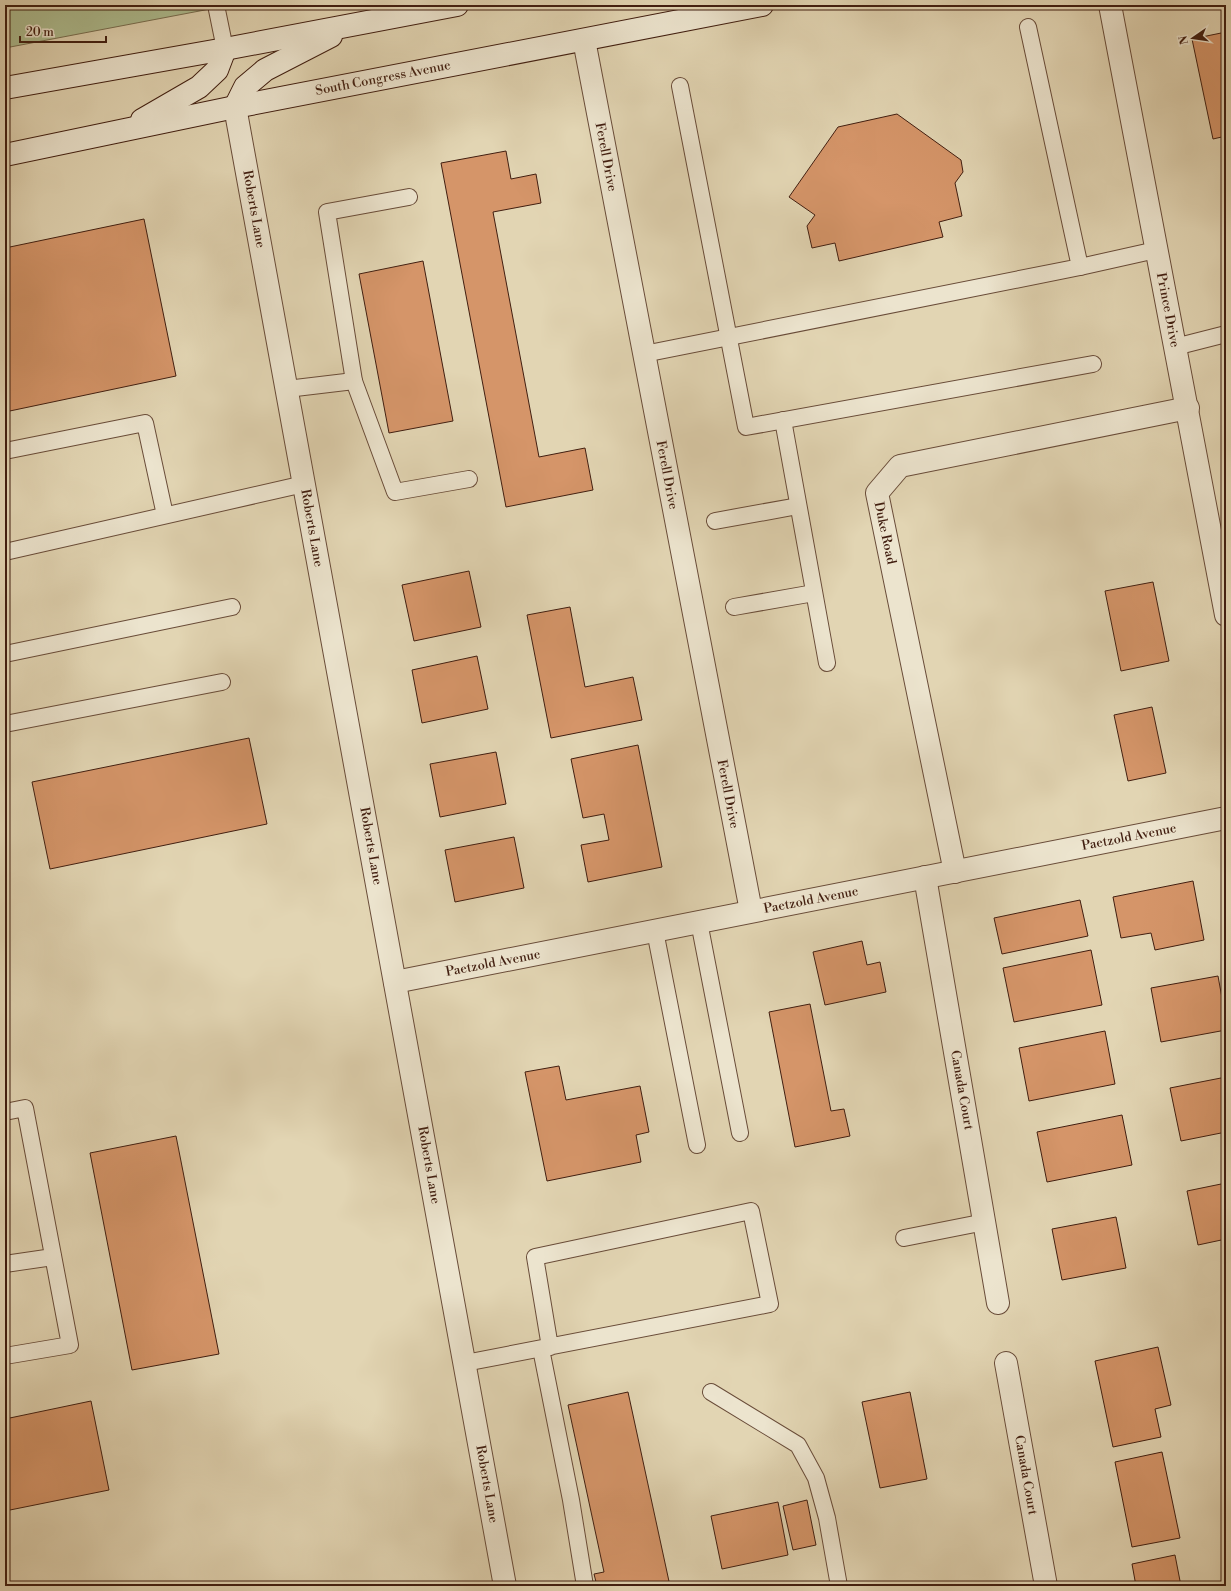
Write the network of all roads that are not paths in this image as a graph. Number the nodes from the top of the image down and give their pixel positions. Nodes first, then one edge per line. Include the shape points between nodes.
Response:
1 (216, 5) edge
2 (457, 5) edge
3 (762, 5) edge
4 (1110, 5) edge
5 (352, 26) junction
6 (1028, 26) dead end
7 (584, 40) junction
8 (226, 49) junction
9 (680, 86) dead end
10 (5, 88) edge
11 (235, 107) junction
12 (124, 130) junction
13 (5, 155) edge
14 (409, 197) dead end
15 (1156, 250) junction
16 (1080, 267) junction
17 (1226, 334) edge
18 (728, 337) junction
19 (1175, 347) junction
20 (644, 354) junction
21 (1093, 364) dead end
22 (354, 381) junction
23 (287, 390) junction
24 (1188, 408) junction
25 (783, 420) junction
26 (5, 451) edge
27 (469, 479) dead end
28 (304, 484) junction
29 (798, 506) junction
30 (165, 516) junction
31 (715, 522) dead end
32 (5, 552) edge
33 (814, 593) junction
34 (232, 607) dead end
35 (734, 607) dead end
36 (1226, 615) edge
37 (5, 654) edge
38 (827, 663) dead end
39 (222, 682) dead end
40 (5, 724) edge
41 (1226, 818) edge
42 (955, 872) junction
43 (925, 877) junction
44 (751, 912) junction
45 (699, 922) junction
46 (655, 930) junction
47 (395, 982) junction
48 (5, 1112) edge
49 (740, 1133) dead end
50 (697, 1145) dead end
51 (985, 1222) junction
52 (904, 1238) dead end
53 (53, 1256) junction
54 (5, 1264) edge
55 (998, 1303) dead end
56 (546, 1348) junction
57 (5, 1356) edge
58 (465, 1363) junction
59 (1006, 1363) dead end
60 (711, 1392) dead end
61 (505, 1586) edge
62 (585, 1586) edge
63 (838, 1586) edge
64 (1046, 1586) edge

1 - 8 lane
2 - 5 street
3 - 7 street, South Congress Avenue
4 - 15 street, Prince Drive
5 - 8 street
5 - 11 street via 266,70 245,86
6 - 16 lane
7 - 11 street, South Congress Avenue
7 - 20 street, Ferell Drive
8 - 10 street
8 - 12 street via 217,70 198,87
9 - 18 lane
11 - 12 street, South Congress Avenue
11 - 23 street, Roberts Lane
12 - 13 street, South Congress Avenue
14 - 22 lane via 327,212
15 - 16 lane
15 - 19 street, Prince Drive
16 - 18 lane
17 - 19 lane
18 - 20 lane
18 - 25 lane via 746,426
19 - 24 street, Prince Drive
20 - 44 street, Ferell Drive
21 - 25 lane
22 - 23 lane
22 - 27 lane via 395,492
23 - 28 street, Roberts Lane
24 - 36 street, Prince Drive
24 - 42 street, Duke Road via 900,466 877,493
25 - 29 lane
26 - 30 lane via 145,423
28 - 30 lane
28 - 47 street, Roberts Lane
29 - 31 lane
29 - 33 lane
30 - 32 lane
33 - 35 lane
33 - 38 lane
34 - 37 lane
39 - 40 lane
41 - 42 street, Paetzold Avenue
42 - 43 street, Paetzold Avenue
43 - 44 street, Paetzold Avenue
43 - 51 street, Canada Court
44 - 45 street, Paetzold Avenue
45 - 46 street, Paetzold Avenue
45 - 49 lane
46 - 47 street, Paetzold Avenue
46 - 50 lane
47 - 58 street, Roberts Lane
48 - 53 lane via 25,1108
51 - 52 lane
51 - 55 street, Canada Court
53 - 54 lane
53 - 57 lane via 70,1345
56 - 56 lane via 770,1304 751,1211 535,1257
56 - 58 lane
56 - 62 lane
58 - 61 street, Roberts Lane
59 - 64 street, Canada Court
60 - 63 lane via 798,1445 816,1478 827,1518

